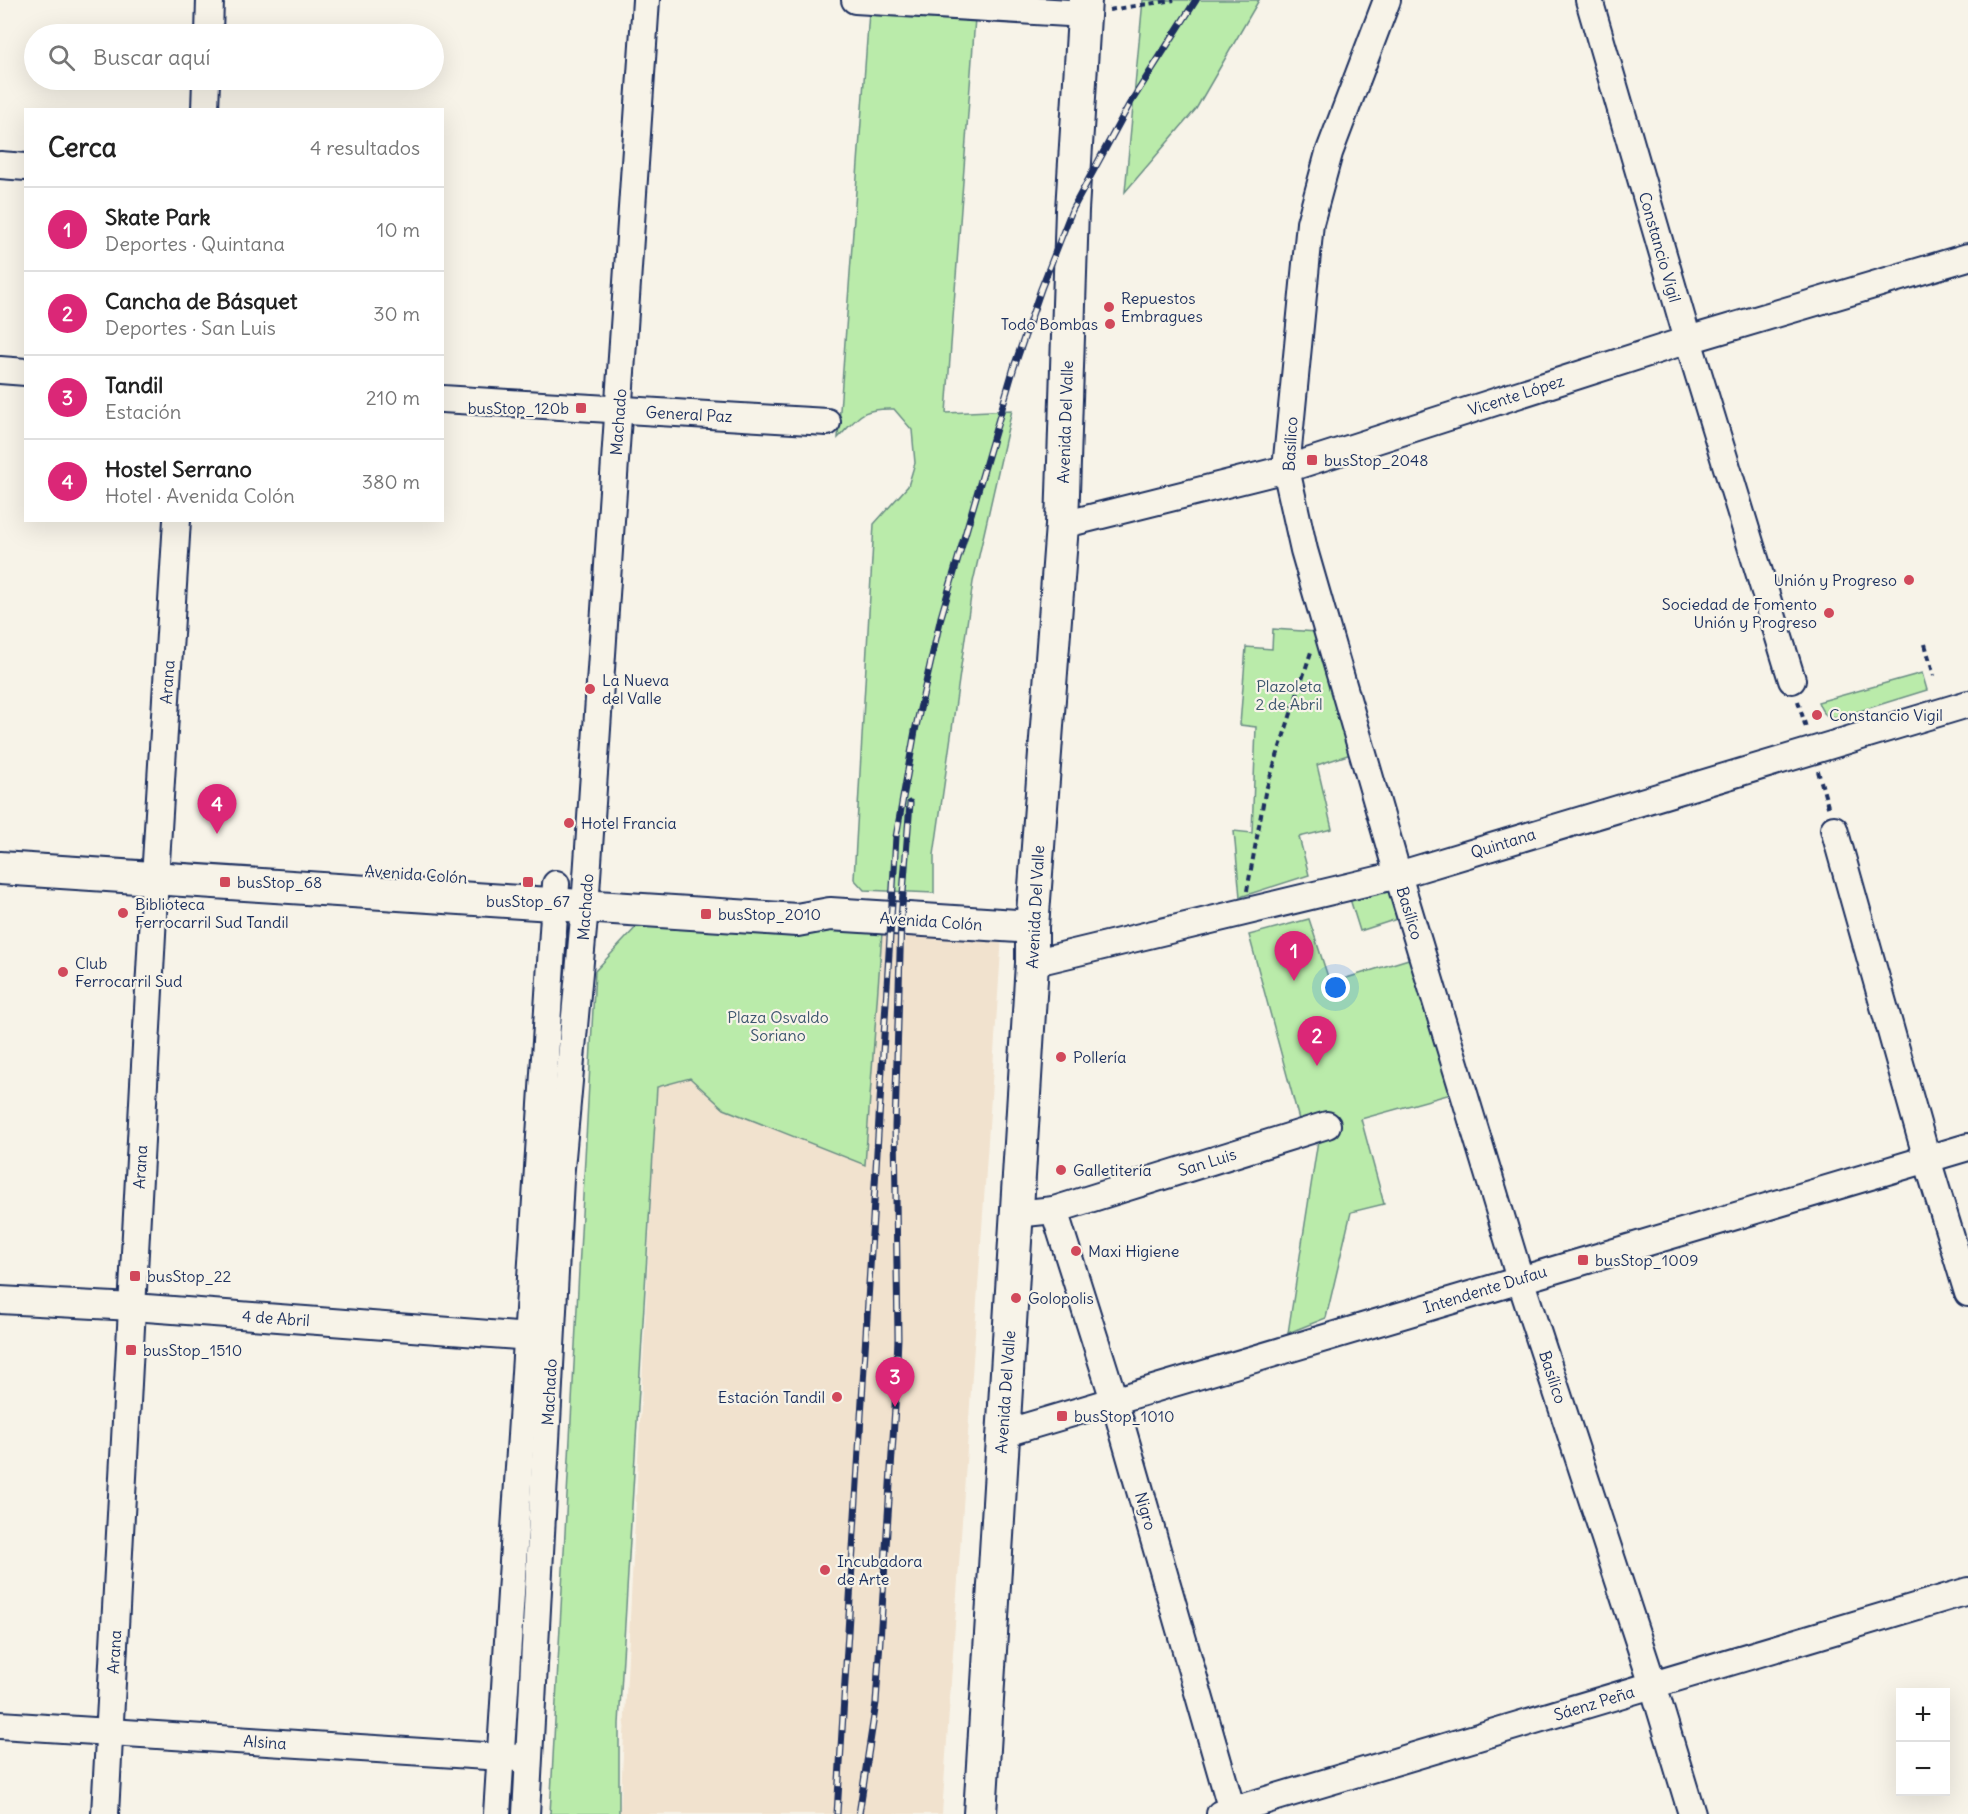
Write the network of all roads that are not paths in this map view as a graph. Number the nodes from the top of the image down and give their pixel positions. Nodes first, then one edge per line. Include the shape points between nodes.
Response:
1 (210, 0) edge
2 (646, 0) edge
3 (855, 0) edge
4 (1387, 0) edge
5 (1589, 0) edge
6 (1085, 7) edge
7 (209, 24) edge
8 (206, 90) edge
9 (205, 108) edge
10 (0, 165) edge
11 (24, 166) edge
12 (1968, 257) edge
13 (1688, 340) junction
14 (0, 370) edge
15 (24, 372) edge
16 (444, 399) edge
17 (619, 410) junction
18 (827, 422) dead end
19 (1286, 469) junction
20 (177, 522) edge
21 (1062, 525) junction
22 (1792, 680) road end
23 (1968, 704) edge
24 (1834, 829) road end
25 (0, 847) edge
26 (156, 867) junction
27 (0, 868) edge
28 (1398, 875) junction
29 (555, 895) junction
30 (586, 896) junction
31 (1032, 927) junction
32 (1032, 963) junction
33 (1327, 1125) dead end
34 (1968, 1147) edge
35 (1927, 1159) junction
36 (1053, 1210) junction
37 (1016, 1214) junction
38 (1520, 1279) junction
39 (1968, 1293) edge
40 (0, 1300) edge
41 (133, 1307) junction
42 (539, 1338) junction
43 (1114, 1400) junction
44 (1002, 1434) junction
45 (1968, 1591) edge
46 (1653, 1685) junction
47 (0, 1725) edge
48 (110, 1732) junction
49 (500, 1758) junction
50 (530, 1759) junction
51 (1229, 1813) edge
52 (105, 1814) edge
53 (497, 1814) edge
54 (526, 1814) edge
55 (980, 1814) edge
56 (1692, 1814) edge

1 - 7 street
2 - 17 street, Machado
3 - 6 street
4 - 19 street, Basílico via 1329,153 1310,223
5 - 13 street, Constancio Vigil
6 - 21 main road, Avenida Del Valle via 1072,210
8 - 9 street
10 - 11 street
12 - 13 street, Vicente López
13 - 19 street, Vicente López
13 - 22 street, Constancio Vigil
14 - 15 street
16 - 17 street, General Paz
17 - 18 street, General Paz
17 - 30 street, Machado
19 - 21 street, Vicente López
19 - 28 street, Basílico via 1304,550
20 - 26 street, Arana
21 - 31 main road, Avenida Del Valle
23 - 28 street, Quintana
24 - 35 street
25 - 26 main road, Avenida Colón
26 - 27 main road, Avenida Colón
26 - 29 main road, Avenida Colón
26 - 41 street, Arana
28 - 32 street, Quintana
28 - 38 street, Basílico
29 - 30 main road, Avenida Colón
29 - 42 street, Machado
30 - 31 main road, Avenida Colón via 797,920 830,914
30 - 42 street, Machado via 560,1179
31 - 32 main road, Avenida Del Valle
32 - 37 main road, Avenida Del Valle
33 - 36 street, San Luis
34 - 35 street, Intendente Dufau
35 - 38 street, Intendente Dufau
35 - 39 street
36 - 37 street, San Luis
36 - 43 street, Nigro
37 - 44 main road, Avenida Del Valle
38 - 43 street, Intendente Dufau
38 - 46 street, Basílico
40 - 41 street, 4 de Abril
41 - 42 street, 4 de Abril
41 - 48 street, Arana
42 - 49 street, Machado
42 - 50 street, Machado
43 - 44 street, Intendente Dufau
43 - 51 street, Nigro
44 - 55 main road, Avenida Del Valle
45 - 46 street, Sáenz Peña
46 - 51 street, Sáenz Peña
46 - 56 street, Basílico
47 - 48 street, Alsina
48 - 49 street, Alsina
48 - 52 street, Arana
49 - 50 street, Alsina
49 - 53 street, Machado
50 - 54 street, Machado

